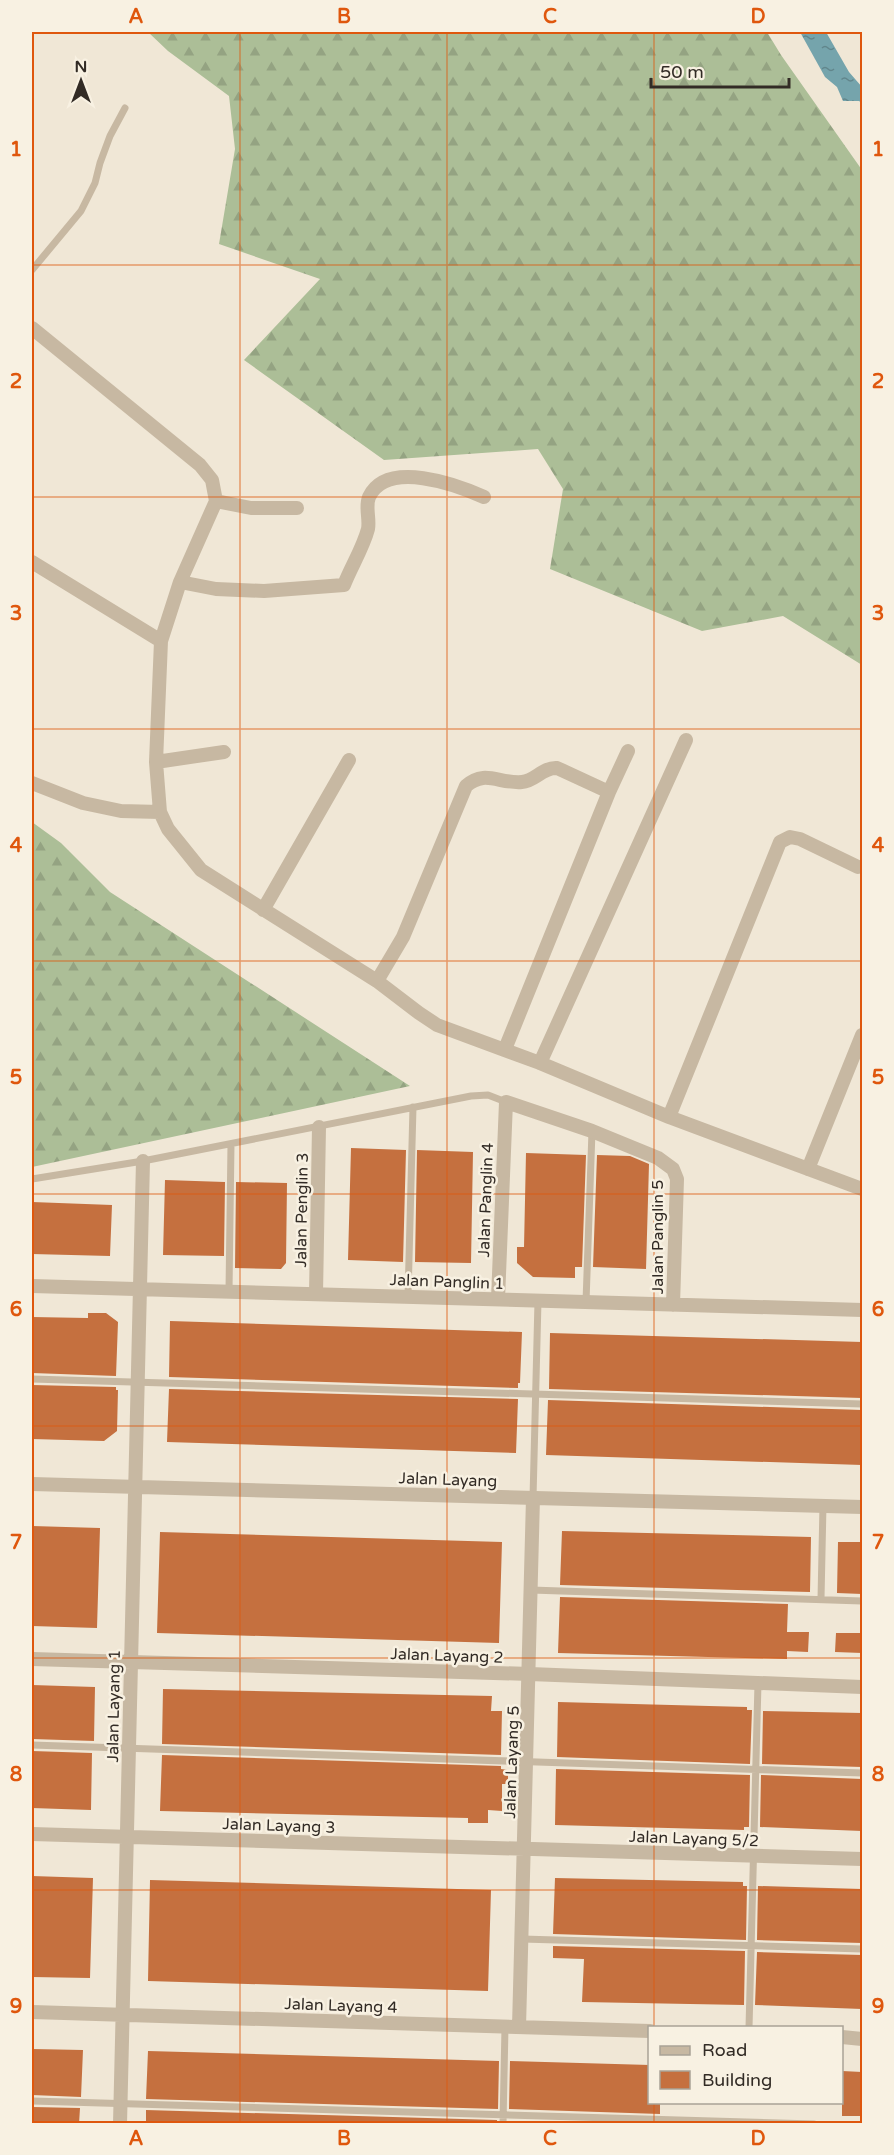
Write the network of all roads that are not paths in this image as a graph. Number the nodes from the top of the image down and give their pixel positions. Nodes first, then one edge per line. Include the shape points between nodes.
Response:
1 (125, 108) dead end
2 (32, 270) edge
3 (32, 328) edge
4 (484, 497) dead end
5 (216, 501) junction
6 (297, 508) dead end
7 (32, 562) edge
8 (180, 582) junction
9 (160, 641) junction
10 (686, 740) dead end
11 (628, 751) dead end
12 (224, 752) dead end
13 (349, 760) dead end
14 (156, 762) junction
15 (32, 783) edge
16 (609, 792) junction
17 (160, 812) junction
18 (858, 867) dead end
19 (263, 910) junction
20 (377, 981) junction
21 (862, 1035) edge
22 (505, 1049) junction
23 (540, 1063) junction
24 (506, 1102) junction
25 (413, 1107) junction
26 (669, 1117) junction
27 (319, 1127) junction
28 (592, 1131) junction
29 (231, 1144) junction
30 (143, 1161) junction
31 (808, 1168) junction
32 (32, 1179) edge
33 (862, 1189) edge
34 (32, 1286) edge
35 (139, 1288) junction
36 (229, 1292) junction
37 (316, 1294) junction
38 (408, 1297) junction
39 (498, 1299) junction
40 (538, 1300) junction
41 (586, 1302) junction
42 (673, 1305) junction
43 (862, 1310) edge
44 (32, 1379) edge
45 (138, 1383) junction
46 (535, 1394) junction
47 (862, 1404) edge
48 (32, 1484) edge
49 (134, 1485) junction
50 (533, 1498) junction
51 (823, 1505) junction
52 (862, 1507) edge
53 (531, 1590) junction
54 (821, 1599) junction
55 (862, 1601) edge
56 (32, 1659) edge
57 (130, 1663) junction
58 (530, 1674) junction
59 (758, 1683) junction
60 (862, 1687) edge
61 (32, 1745) edge
62 (128, 1749) junction
63 (527, 1763) junction
64 (756, 1769) junction
65 (862, 1773) edge
66 (32, 1834) edge
67 (126, 1837) junction
68 (525, 1849) junction
69 (752, 1856) junction
70 (862, 1859) edge
71 (522, 1939) junction
72 (750, 1946) junction
73 (862, 1949) edge
74 (32, 2012) edge
75 (122, 2015) junction
76 (748, 2026) edge
77 (512, 2027) junction
78 (648, 2031) edge
79 (843, 2037) edge
80 (862, 2038) edge
81 (32, 2101) edge
82 (120, 2104) junction
83 (504, 2114) junction
84 (120, 2124) edge
85 (503, 2124) edge
86 (814, 2124) edge

1 - 2 lane via 81,211
3 - 5 street via 200,465 212,480
4 - 8 street via 418,477 392,479 374,490 368,500 368,530 344,585 264,591 216,589
5 - 6 street via 251,508
5 - 8 street
7 - 9 street
8 - 9 street
9 - 14 street
10 - 23 street
11 - 16 street
12 - 14 street
13 - 19 street
14 - 17 street
15 - 17 street via 83,803 121,811
16 - 20 street via 557,768 549,768 528,781 512,783 476,777 466,786 403,938
16 - 22 street
17 - 19 street via 168,830 201,870
18 - 26 street via 800,839 790,837 780,842
19 - 20 street
20 - 22 street via 437,1025
21 - 31 street
22 - 23 street
23 - 26 street
24 - 25 lane via 488,1095
24 - 28 street
24 - 39 street, Jalan Panglin 4
25 - 27 lane
25 - 38 lane
26 - 31 street
27 - 29 lane
27 - 37 street, Jalan Penglin 3
28 - 41 lane
28 - 42 street, Jalan Panglin 5 via 658,1158 673,1169 677,1179
29 - 30 lane
29 - 36 lane
30 - 32 lane
30 - 35 street, Jalan Layang 1
31 - 33 street
34 - 35 street, Jalan Panglin 1
35 - 36 street, Jalan Panglin 1
35 - 45 street, Jalan Layang 1
36 - 37 street, Jalan Panglin 1
37 - 38 street, Jalan Panglin 1
38 - 39 street, Jalan Panglin 1
39 - 40 street, Jalan Panglin 1
40 - 41 street, Jalan Panglin 1
40 - 46 lane
41 - 42 street, Jalan Panglin 1
42 - 43 street, Jalan Panglin 1
44 - 45 lane
45 - 46 lane
45 - 49 street, Jalan Layang 1
46 - 47 lane
46 - 50 lane
48 - 49 street, Jalan Layang
49 - 50 street, Jalan Layang
49 - 57 street, Jalan Layang 1
50 - 51 street, Jalan Layang
50 - 53 street, Jalan Layang 5
51 - 52 street, Jalan Layang
51 - 54 lane
53 - 54 lane
53 - 58 street, Jalan Layang 5
54 - 55 lane
56 - 57 street, Jalan Layang 2
57 - 58 street, Jalan Layang 2
57 - 62 street, Jalan Layang 1
58 - 59 street, Jalan Layang 2
58 - 63 street, Jalan Layang 5
59 - 60 street, Jalan Layang 2
59 - 64 lane
61 - 62 lane
62 - 63 lane
62 - 67 street, Jalan Layang 1
63 - 64 lane
63 - 68 street, Jalan Layang 5
64 - 65 lane
64 - 69 lane
66 - 67 street, Jalan Layang 3
67 - 68 street, Jalan Layang 3
67 - 75 street, Jalan Layang 1
68 - 69 street, Jalan Layang 5/2
68 - 71 street, Jalan Layang 5
69 - 70 street, Jalan Layang 5/2
69 - 72 lane
71 - 72 lane
71 - 77 street, Jalan Layang 5
72 - 73 lane
72 - 76 lane
74 - 75 street, Jalan Layang 4
75 - 77 street, Jalan Layang 4
75 - 82 street, Jalan Layang 1
77 - 78 street, Jalan Layang 4
77 - 83 lane
79 - 80 street
81 - 82 lane
82 - 83 lane
82 - 84 street, Jalan Layang 1
83 - 85 lane
83 - 86 lane

